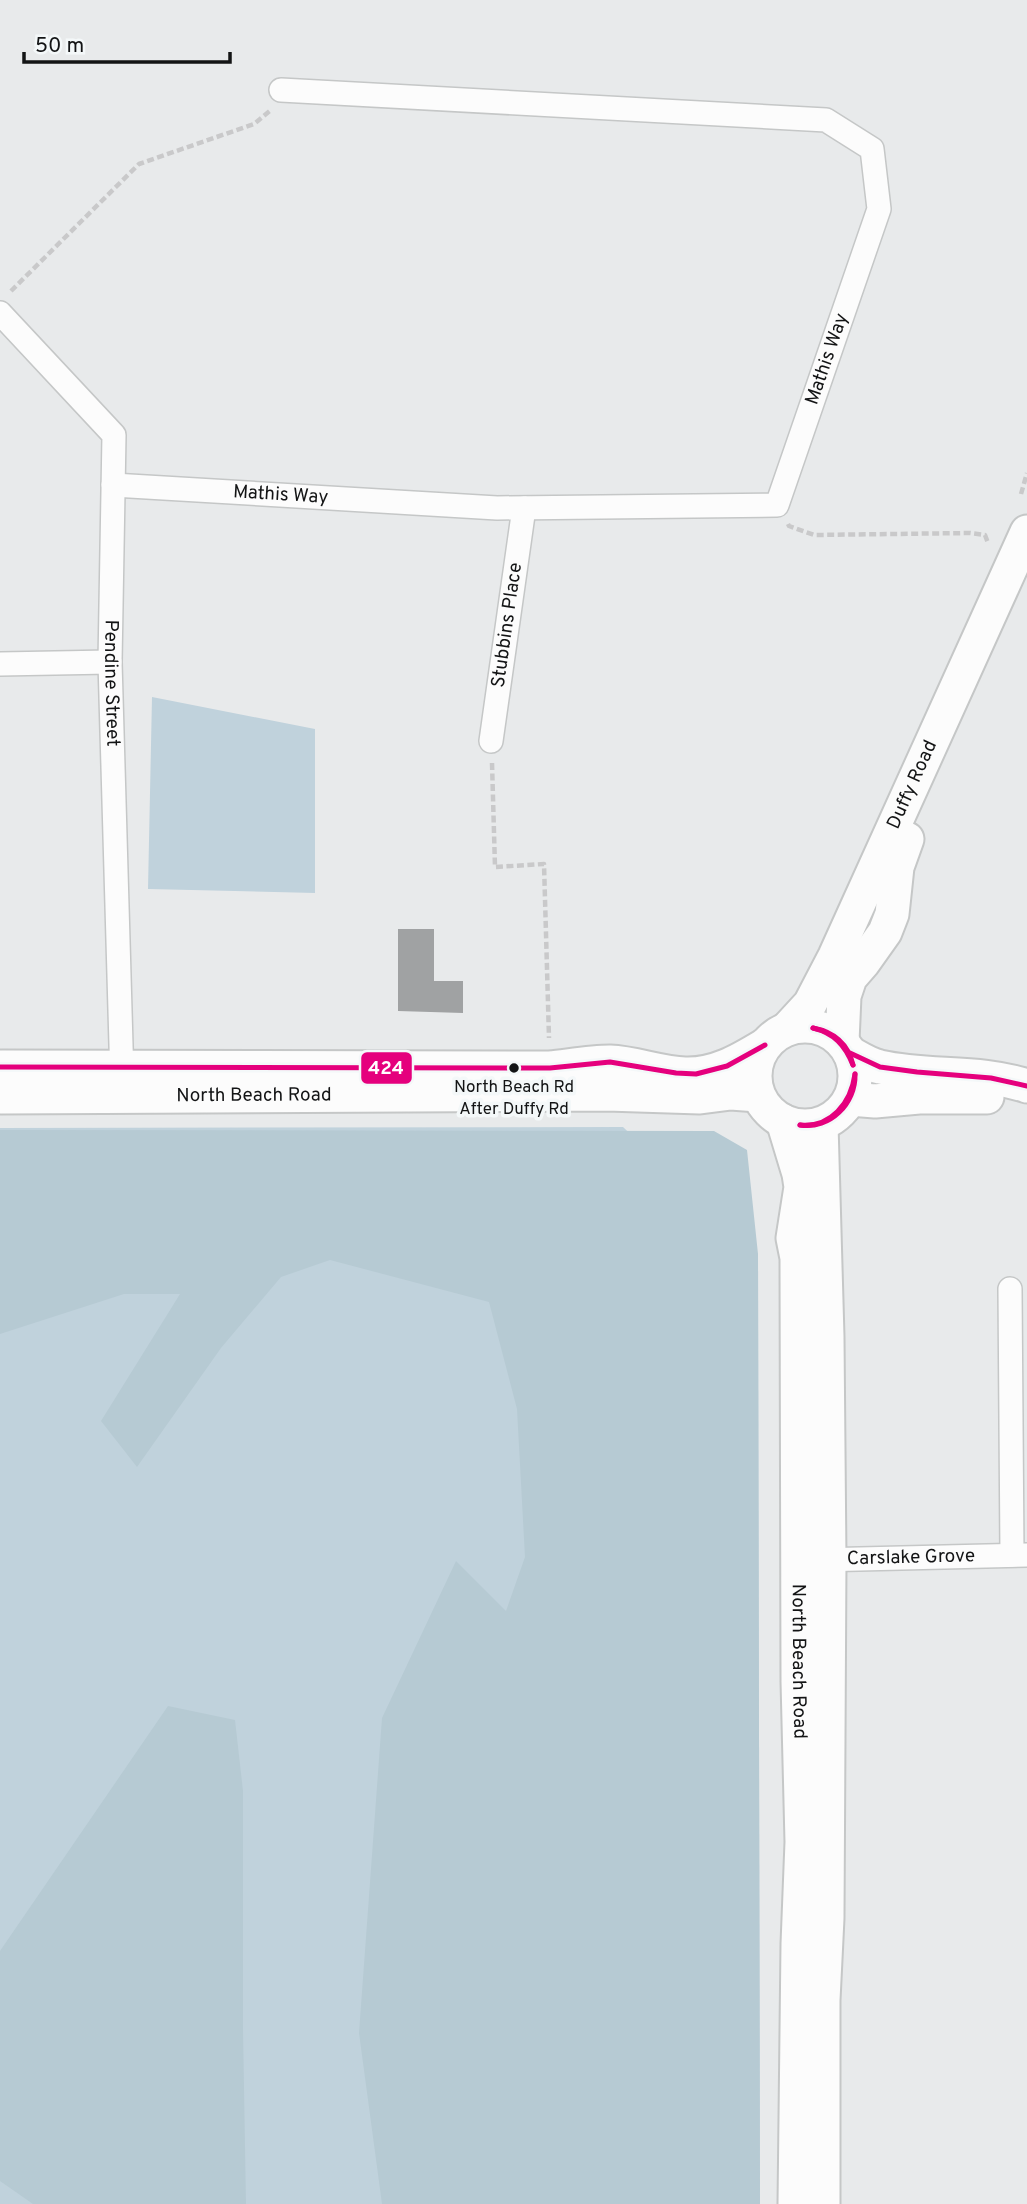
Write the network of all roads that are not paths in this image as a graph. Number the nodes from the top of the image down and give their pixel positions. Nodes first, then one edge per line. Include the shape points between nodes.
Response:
1 (281, 90) road end
2 (5, 303) edge
3 (113, 485) junction
4 (524, 508) junction
5 (1027, 532) edge
6 (1027, 572) edge
7 (110, 662) junction
8 (0, 664) edge
9 (491, 741) road end
10 (776, 1037) junction
11 (846, 1048) junction
12 (0, 1067) edge
13 (122, 1081) junction
14 (1027, 1088) edge
15 (758, 1095) junction
16 (0, 1097) edge
17 (850, 1098) junction
18 (783, 1121) junction
19 (821, 1124) junction
20 (1010, 1289) dead end
21 (1020, 1555) edge
22 (813, 1560) junction
23 (795, 2204) edge
24 (823, 2204) edge

1 - 4 street, Mathis Way via 826,120 872,149 879,209 777,505
2 - 3 street, Pendine Street via 114,435
3 - 4 street, Mathis Way
3 - 7 street, Pendine Street
4 - 9 street, Stubbins Place
5 - 10 main road, Duffy Road via 835,956 810,1004
6 - 11 main road, Duffy Road via 904,846 885,932 850,978 844,996
7 - 8 street
7 - 13 street, Pendine Street
10 - 11 main road via 802,1026 817,1027
10 - 13 main road, North Beach Road via 730,1066 699,1073 608,1062 550,1068
10 - 15 main road via 759,1056 755,1069
11 - 14 main road via 877,1067 1004,1078
11 - 17 main road via 855,1068
12 - 13 main road, North Beach Road
13 - 15 main road, North Beach Road
13 - 16 main road, North Beach Road
14 - 17 main road via 1007,1096
15 - 18 main road
17 - 19 main road via 843,1110
18 - 19 main road
18 - 22 main road, North Beach Road via 801,1188 793,1238
19 - 22 main road, North Beach Road via 827,1337
20 - 21 street
21 - 22 street, Carslake Grove
22 - 23 main road, North Beach Road via 798,1944
22 - 24 main road, North Beach Road via 828,1825

